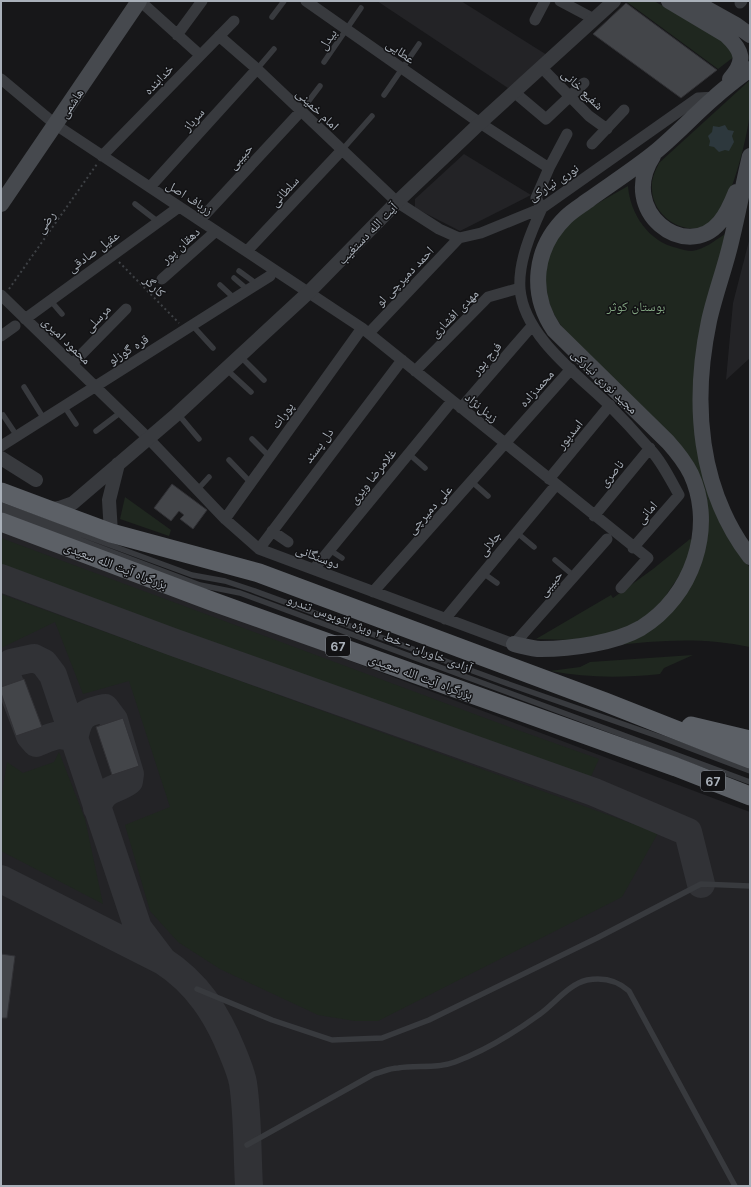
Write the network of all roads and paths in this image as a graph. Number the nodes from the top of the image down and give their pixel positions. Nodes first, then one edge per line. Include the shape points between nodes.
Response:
1 (140, 1) edge
2 (202, 1) edge
3 (284, 1) edge
4 (306, 1) edge
5 (545, 1) edge
6 (560, 1) edge
7 (614, 1) edge
8 (669, 1) edge
9 (693, 1) edge
10 (361, 8) dead end
11 (272, 17) dead end
12 (594, 19) junction
13 (535, 20) dead end
14 (234, 21) dead end
15 (347, 29) junction
16 (177, 35) junction
17 (750, 35) edge
18 (219, 36) junction
19 (419, 44) dead end
20 (274, 49) dead end
21 (200, 55) junction
22 (324, 62) dead end
23 (541, 67) junction
24 (401, 68) junction
25 (257, 69) junction
26 (750, 69) edge
27 (1, 79) edge
28 (584, 83) dead end
29 (320, 86) dead end
30 (514, 92) junction
31 (384, 94) dead end
32 (571, 96) junction
33 (715, 97) junction
34 (624, 110) dead end
35 (301, 111) junction
36 (372, 116) dead end
37 (480, 123) junction
38 (56, 125) junction
39 (607, 129) junction
40 (567, 134) dead end
41 (592, 144) dead end
42 (341, 151) junction
43 (655, 152) junction
44 (102, 156) junction
45 (749, 161) edge
46 (549, 168) junction
47 (150, 187) junction
48 (396, 202) junction
49 (1, 204) edge
50 (135, 204) dead end
51 (179, 207) junction
52 (542, 208) junction
53 (200, 220) junction
54 (157, 221) junction
55 (216, 231) junction
56 (459, 238) junction
57 (246, 251) junction
58 (112, 255) junction
59 (239, 271) dead end
60 (270, 276) dead end
61 (234, 278) dead end
62 (162, 279) dead end
63 (220, 286) dead end
64 (253, 287) junction
65 (520, 288) junction
66 (309, 292) junction
67 (2, 296) edge
68 (234, 298) junction
69 (50, 300) junction
70 (126, 309) dead end
71 (62, 314) dead end
72 (25, 319) junction
73 (15, 326) dead end
74 (532, 326) junction
75 (189, 327) junction
76 (366, 331) junction
77 (1, 336) edge
78 (213, 348) dead end
79 (239, 356) junction
80 (402, 360) junction
81 (72, 364) junction
82 (226, 368) junction
83 (571, 369) junction
84 (415, 371) junction
85 (264, 380) dead end
86 (96, 386) junction
87 (24, 387) dead end
88 (251, 392) dead end
89 (457, 405) junction
90 (610, 405) junction
91 (64, 406) junction
92 (121, 412) junction
93 (177, 414) junction
94 (3, 415) dead end
95 (44, 419) junction
96 (76, 424) dead end
97 (96, 431) dead end
98 (17, 436) junction
99 (148, 438) junction
100 (199, 439) dead end
101 (252, 439) dead end
102 (505, 444) junction
103 (1, 446) edge
104 (650, 448) junction
105 (409, 454) junction
106 (270, 457) junction
107 (1, 458) edge
108 (229, 460) dead end
109 (118, 464) junction
110 (425, 468) dead end
111 (209, 477) dead end
112 (36, 480) dead end
113 (471, 481) junction
114 (552, 482) junction
115 (251, 483) junction
116 (198, 489) junction
117 (1, 492) edge
118 (488, 496) dead end
119 (1, 505) edge
120 (1, 510) edge
121 (48, 510) junction
122 (594, 516) junction
123 (225, 519) junction
124 (1, 522) edge
125 (272, 531) junction
126 (516, 532) junction
127 (111, 534) junction
128 (607, 538) dead end
129 (288, 542) dead end
130 (534, 547) dead end
131 (633, 548) junction
132 (259, 549) junction
133 (330, 550) junction
134 (342, 558) dead end
135 (750, 558) edge
136 (555, 560) dead end
137 (314, 569) junction
138 (483, 573) junction
139 (574, 576) junction
140 (497, 583) dead end
141 (621, 588) dead end
142 (373, 592) junction
143 (445, 619) junction
144 (514, 644) junction
145 (633, 713) junction
146 (750, 740) edge
147 (750, 759) edge
148 (750, 771) edge
149 (750, 782) edge
150 (750, 796) edge
151 (750, 886) edge
152 (197, 989) dead end
153 (247, 1144) dead end
154 (735, 1186) edge

1 - 16 street
1 - 38 main road, هاشمی
2 - 16 street
3 - 11 lane
4 - 15 street, عطایی
5 - 13 street
6 - 12 street
7 - 12 street, آیت الله دستغیب
8 - 33 main road via 726,35 734,42 741,55 739,67
9 - 17 main road
10 - 15 lane, بیدل
12 - 23 street, آیت الله دستغیب
14 - 18 street, خدابنده
15 - 22 lane, بیدل
15 - 24 street, عطایی
16 - 21 street
18 - 21 street, خدابنده
18 - 25 street, امام خمینی
19 - 24 lane
20 - 25 lane
21 - 44 street, خدابنده
23 - 30 street, آیت الله دستغیب
23 - 32 street, شفیع خانی
24 - 31 lane
24 - 37 street, عطایی
25 - 35 street, امام خمینی
25 - 47 street, سرباز
26 - 33 main road, مجید نوری نیارکی
27 - 38 street, زرباف اصل
28 - 32 street
29 - 35 lane
30 - 32 street via 546,119
30 - 37 street, آیت الله دستغیب
32 - 39 street, شفیع خانی via 589,116
33 - 43 main road, مجید نوری نیارکی
33 - 52 street, نوری نیارکی via 698,98
34 - 39 street
35 - 42 street, امام خمینی
35 - 53 street, حبیبی
36 - 42 lane
37 - 46 street, عطایی
37 - 48 street, آیت الله دستغیب
38 - 44 street, زرباف اصل
38 - 49 main road, هاشمی
39 - 41 street
40 - 46 street
42 - 48 street, امام خمینی
42 - 57 street, سلطانی
43 - 45 main road via 644,169 643,199 653,218 667,230 686,237 696,237 720,223 730,207
43 - 144 main road, مجید نوری نیارکی via 567,216 559,225 541,255 537,286 546,318 554,330 668,442 683,460 691,475 700,505 702,525 698,549 683,585 663,610 640,628 604,641 563,648 539,649
44 - 47 street, زرباف اصل
44 - 67 path, رضی
45 - 135 main road via 731,243 709,320 699,406 704,451 716,492 730,524
46 - 52 street via 536,198
47 - 51 street, زرباف اصل
48 - 56 street via 439,229
48 - 66 street, آیت الله دستغیب
50 - 54 lane
51 - 53 street, زرباف اصل
51 - 54 street, عقیل صادقی
52 - 56 street, نوری نیارکی via 481,233
52 - 65 street via 530,236
53 - 55 street, زرباف اصل
54 - 58 street, عقیل صادقی
55 - 57 street, زرباف اصل
55 - 62 street, دهقان پور
56 - 76 street, احمد دمیرچی لو
57 - 66 street, زرباف اصل
58 - 69 street, عقیل صادقی
58 - 75 path, کارگر
59 - 64 lane
60 - 64 street, قره گوزلو
61 - 64 lane
63 - 68 lane
64 - 68 street, قره گوزلو
65 - 74 street via 524,309
65 - 84 street, مهدی افشاری via 488,297
66 - 76 street, زینل‌نژاد
66 - 79 street, آیت الله دستغیب
67 - 72 street, محمود امیری
68 - 75 street, قره گوزلو
69 - 71 lane
69 - 72 street, عقیل صادقی
70 - 81 street, مرسلی
72 - 81 street, محمود امیری
73 - 77 street
74 - 83 street
74 - 89 street, فرج پور
75 - 78 lane
75 - 86 street, قره گوزلو
76 - 80 street, زینل‌نژاد
76 - 106 street, پورات
79 - 82 street, آیت الله دستغیب
79 - 85 lane
80 - 84 street, زینل‌نژاد
80 - 125 street, دل پسند
81 - 86 street, محمود امیری
82 - 88 lane
82 - 93 street, آیت الله دستغیب
83 - 90 street
83 - 102 street, محمدزاده
84 - 89 street, زینل‌نژاد
86 - 91 street, قره گوزلو
86 - 92 street, محمود امیری
87 - 95 lane
89 - 102 street, زینل‌نژاد
89 - 105 street, غلامرضا ویری
90 - 104 street
90 - 114 street, اسدپور
91 - 95 street, قره گوزلو
91 - 96 lane
92 - 97 lane
92 - 99 street, محمود امیری
93 - 99 street, آیت الله دستغیب
93 - 100 lane
94 - 98 lane
95 - 98 street, قره گوزلو
98 - 103 street, قره گوزلو
99 - 109 street, آیت الله دستغیب
99 - 116 street, دوسنگانی
101 - 106 lane
102 - 113 street, علی دمیرچی
102 - 114 street, زینل‌نژاد
104 - 122 street, ناصری
104 - 131 street, امانی via 679,495
105 - 110 lane
105 - 133 street, غلامرضا ویری
106 - 115 street, پورات
107 - 112 street
108 - 115 lane
109 - 121 street, آیت الله دستغیب via 72,503
109 - 127 street via 109,500
111 - 116 lane
113 - 118 lane
113 - 142 street, علی دمیرچی
114 - 122 street, زینل‌نژاد
114 - 126 street, جلالی
115 - 123 street, پورات
116 - 123 street, دوسنگانی
117 - 121 highway, بزرگراه آیت الله سعیدی
119 - 148 lane, آزادی خاوران - خط ۲ ویژه اتوبوس تندرو via 192,575 225,581 252,590
120 - 149 lane, آزادی خاوران - خط ۲ ویژه اتوبوس تندرو via 200,585 240,593
121 - 127 highway, بزرگراه آیت الله سعیدی
122 - 131 street, زینل‌نژاد
123 - 132 street, دوسنگانی
124 - 150 highway, بزرگراه آیت الله سعیدی / 67 via 214,602 676,766
125 - 129 street
125 - 132 street, دل پسند
126 - 130 lane
126 - 138 street, جلالی
127 - 145 highway, بزرگراه آیت الله سعیدی via 259,573
128 - 139 street, حبیبی
131 - 141 street, زینل‌نژاد via 648,558
132 - 137 street, دوسنگانی
133 - 134 lane
133 - 137 street, غلامرضا ویری
136 - 139 lane
137 - 142 street, دوسنگانی
138 - 140 lane
138 - 143 street, جلالی
139 - 144 street, حبیبی
142 - 143 street, دوسنگانی
143 - 144 street, دوسنگانی
145 - 146 highway
145 - 147 highway
151 - 152 lane via 701,884 428,1020 382,1038 332,1040 272,1020
153 - 154 lane via 374,1074 397,1068 441,1066 456,1062 504,1038 541,1014 574,986 586,980 606,979 620,983 629,991

